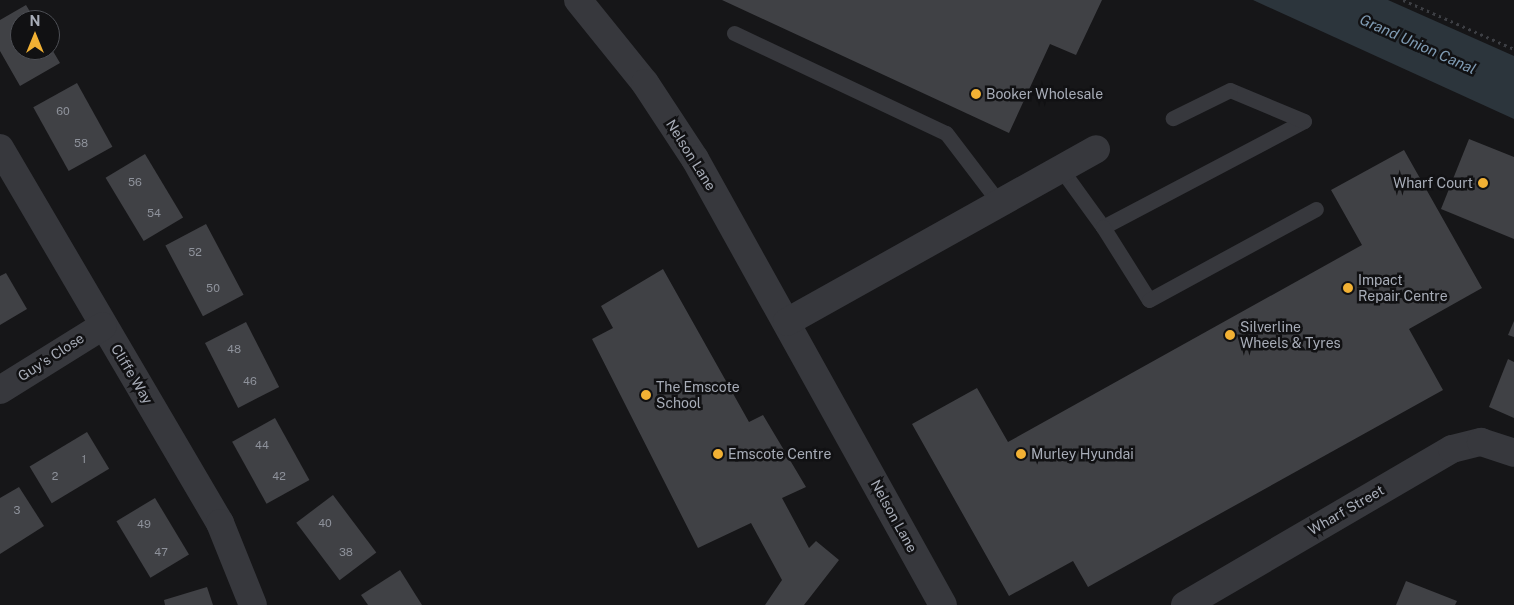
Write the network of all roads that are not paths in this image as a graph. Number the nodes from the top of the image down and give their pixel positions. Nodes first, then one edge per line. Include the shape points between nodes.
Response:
1 (578, 0) edge
2 (734, 32) dead end
3 (1173, 118) dead end
4 (0, 148) edge
5 (1096, 149) dead end
6 (1061, 169) junction
7 (1000, 204) junction
8 (1316, 209) dead end
9 (1103, 228) junction
10 (787, 322) junction
11 (103, 326) junction
12 (0, 390) edge
13 (1514, 453) edge
14 (253, 605) edge
15 (943, 605) edge
16 (1185, 605) edge

1 - 10 street, Nelson Lane via 645,83 695,159
2 - 7 lane via 946,133
3 - 9 lane via 1230,90 1304,122
4 - 11 street, Cliffe Way
5 - 6 street
6 - 7 street
6 - 9 lane
7 - 10 street
8 - 9 lane via 1149,300
10 - 15 street, Nelson Lane
11 - 12 street, Guy's Close
11 - 14 street, Cliffe Way via 220,523
13 - 16 street, Wharf Street via 1481,442 1452,449

